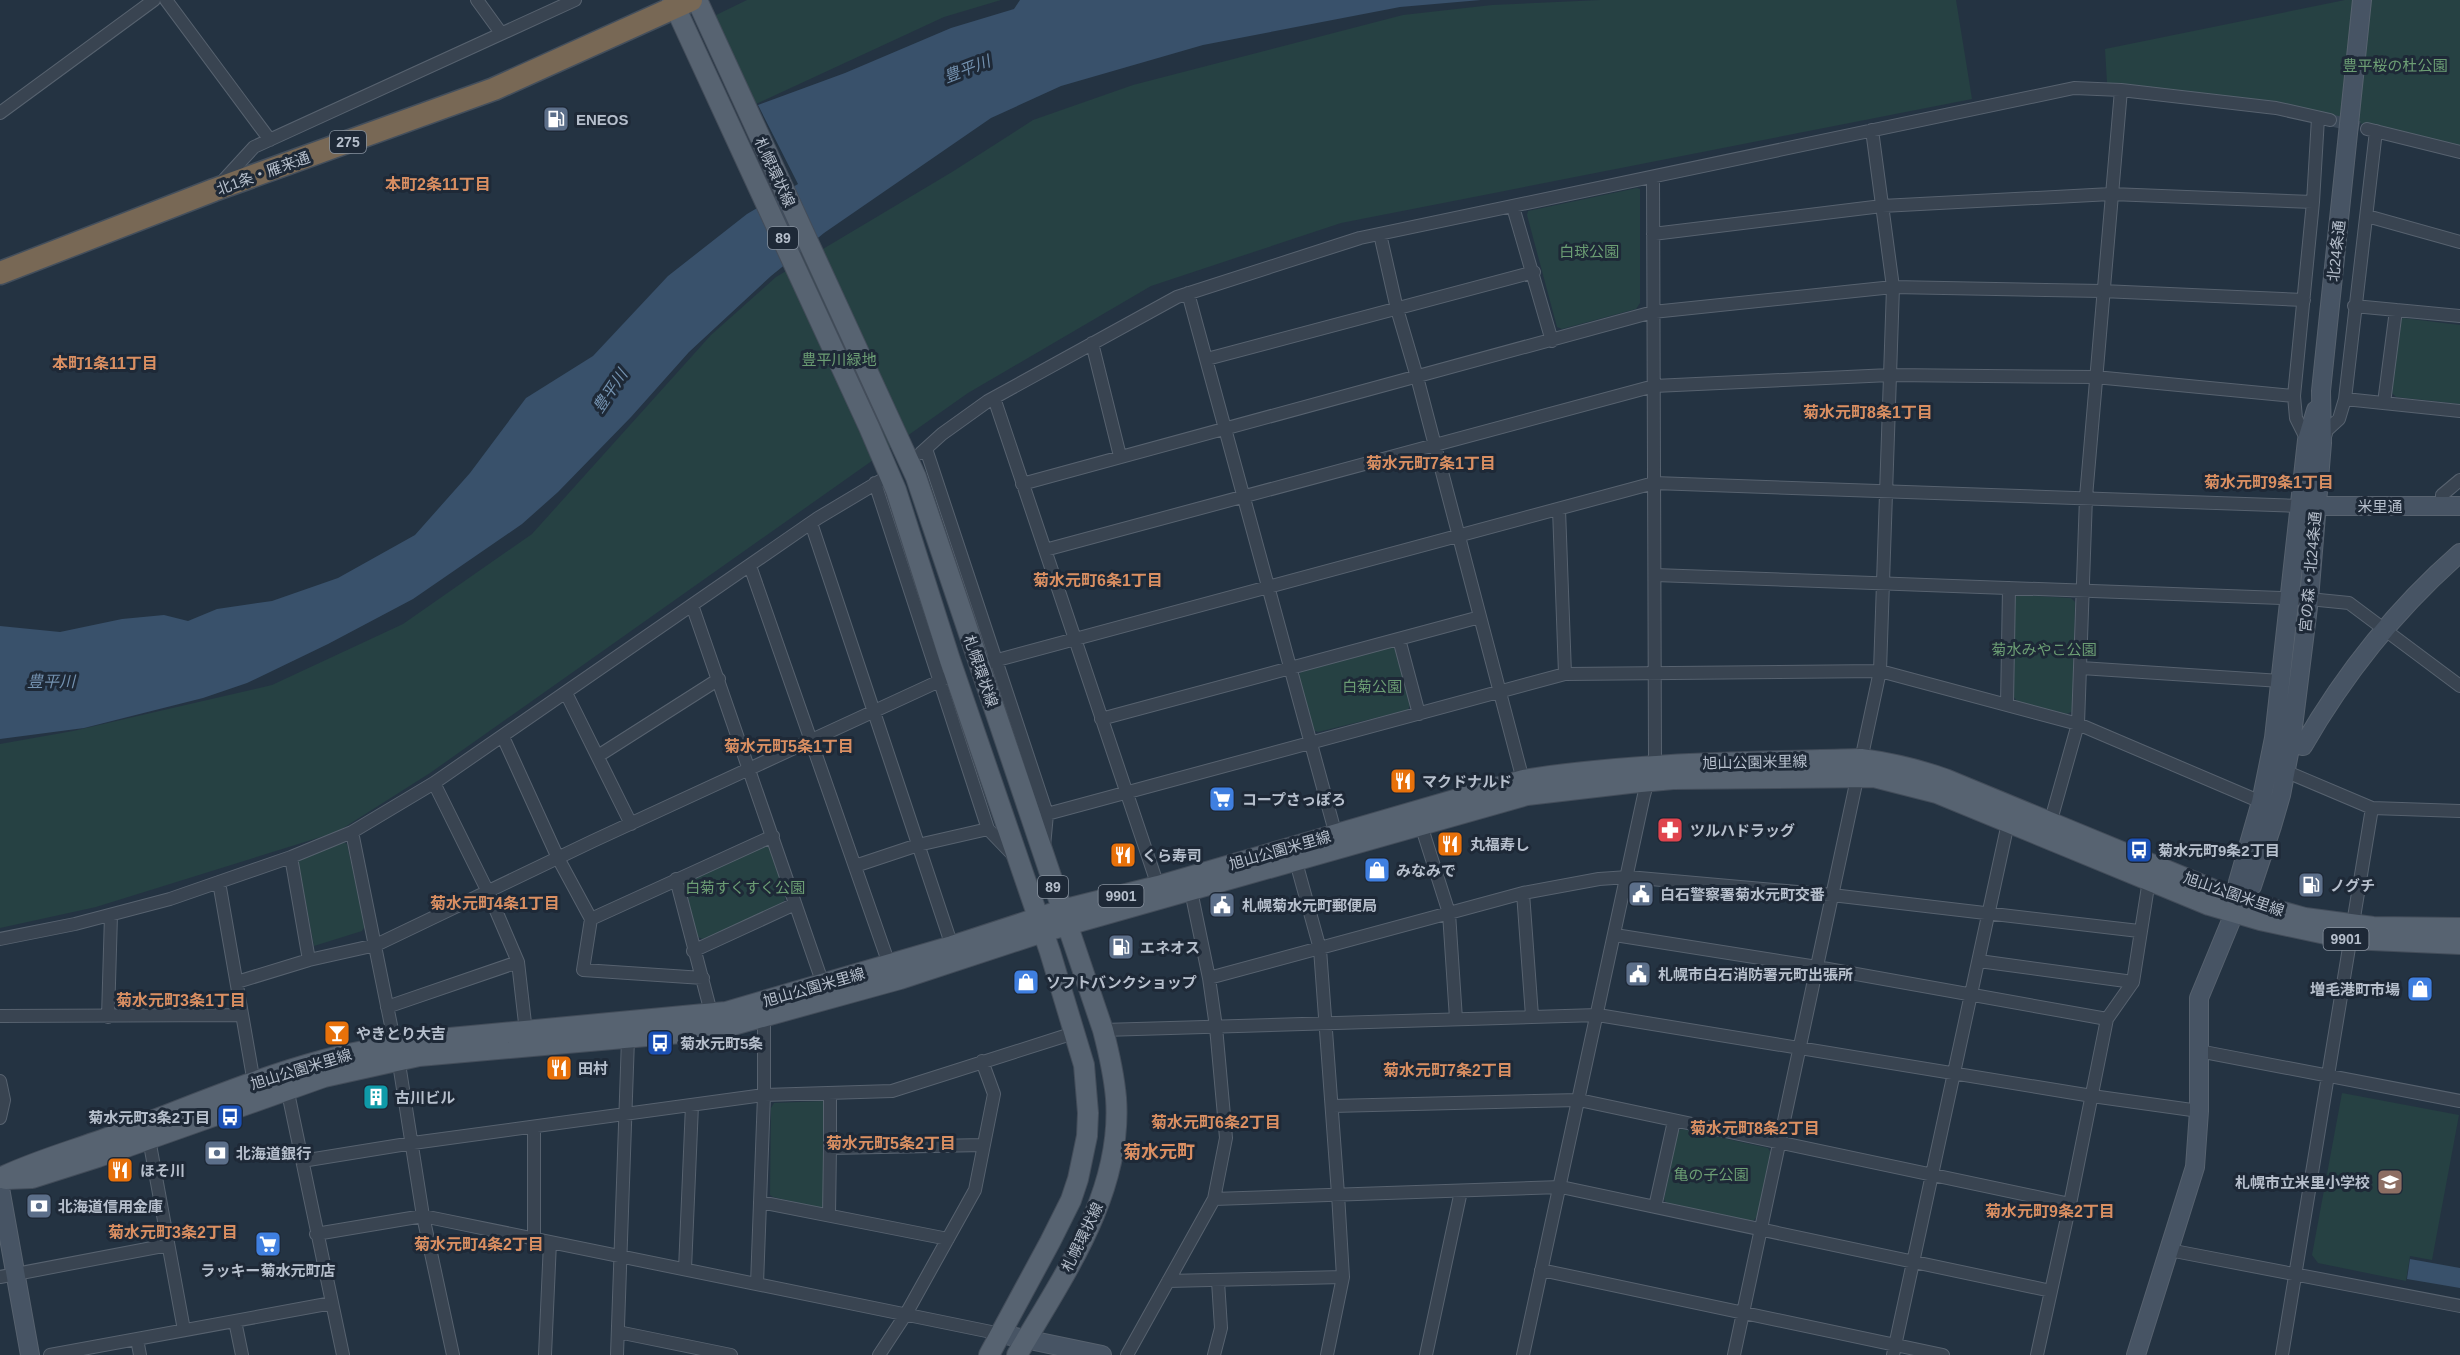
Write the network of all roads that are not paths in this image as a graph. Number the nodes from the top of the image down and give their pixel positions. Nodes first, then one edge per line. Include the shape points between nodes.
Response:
1 (154, 0) edge
2 (166, 0) edge
3 (477, 0) edge
4 (575, 0) edge
5 (697, 0) edge
6 (2362, 0) edge
7 (679, 2) edge
8 (501, 33) junction
9 (2121, 90) junction
10 (0, 113) edge
11 (1872, 130) junction
12 (270, 140) junction
13 (2460, 152) edge
14 (1653, 177) junction
15 (214, 190) junction
16 (2111, 194) junction
17 (2313, 202) junction
18 (1882, 206) junction
19 (1513, 207) junction
20 (2367, 216) junction
21 (1380, 234) junction
22 (1653, 234) junction
23 (2460, 242) edge
24 (1534, 272) junction
25 (0, 273) edge
26 (1893, 287) junction
27 (2102, 291) junction
28 (1188, 293) junction
29 (2304, 300) junction
30 (2354, 306) junction
31 (1397, 309) junction
32 (2396, 310) junction
33 (1653, 312) junction
34 (2460, 316) edge
35 (1552, 341) junction
36 (1092, 343) junction
37 (1207, 359) junction
38 (1890, 375) junction
39 (2095, 376) junction
40 (1417, 377) junction
41 (1654, 386) junction
42 (2321, 391) joint
43 (2294, 396) junction
44 (994, 398) junction
45 (2345, 399) junction
46 (2384, 403) junction
47 (2460, 411) edge
48 (1226, 429) junction
49 (2315, 442) junction
50 (1434, 444) junction
51 (1120, 456) junction
52 (2460, 480) edge
53 (1654, 483) junction
54 (1022, 484) junction
55 (1886, 490) junction
56 (1243, 497) junction
57 (2086, 497) junction
58 (2307, 506) junction
59 (2451, 506) edge
60 (1558, 509) junction
61 (811, 523) junction
62 (1458, 536) junction
63 (1045, 550) junction
64 (2460, 553) edge
65 (750, 566) junction
66 (1655, 575) junction
67 (1883, 584) junction
68 (1267, 587) junction
69 (2009, 588) junction
70 (2083, 591) junction
71 (2290, 599) junction
72 (2309, 599) junction
73 (692, 605) junction
74 (1480, 617) junction
75 (2383, 629) junction
76 (1074, 639) junction
77 (1400, 639) junction
78 (993, 662) junction
79 (1290, 668) junction
80 (2080, 668) junction
81 (1880, 671) junction
82 (1565, 674) junction
83 (1654, 674) junction
84 (719, 679) junction
85 (943, 679) junction
86 (2281, 681) junction
87 (2460, 686) edge
88 (1500, 692) junction
89 (566, 693) junction
90 (2007, 705) junction
91 (872, 711) junction
92 (1419, 714) junction
93 (1101, 719) junction
94 (2078, 724) junction
95 (503, 737) junction
96 (811, 740) junction
97 (2282, 741) junction
98 (1310, 743) junction
99 (598, 756) junction
100 (1859, 767) junction
101 (750, 768) junction
102 (2278, 768) junction
103 (1650, 774) junction
104 (1523, 780) junction
105 (434, 783) junction
106 (1126, 792) junction
107 (2261, 802) junction
108 (2372, 808) junction
109 (2460, 811) edge
110 (1047, 814) junction
111 (2008, 823) junction
112 (631, 824) junction
113 (1421, 825) junction
114 (988, 829) junction
115 (2048, 831) junction
116 (352, 832) junction
117 (773, 836) junction
118 (1338, 841) junction
119 (918, 845) junction
120 (291, 857) junction
121 (1043, 857) junction
122 (558, 858) junction
123 (1017, 859) junction
124 (1296, 861) junction
125 (855, 866) junction
126 (1628, 877) junction
127 (676, 879) junction
128 (2149, 880) junction
129 (219, 882) junction
130 (1158, 886) junction
131 (1191, 891) junction
132 (488, 892) junction
133 (1523, 893) junction
134 (1832, 895) junction
135 (795, 904) junction
136 (2237, 906) junction
137 (1449, 913) junction
138 (1990, 914) junction
139 (111, 915) junction
140 (1065, 918) junction
141 (591, 919) junction
142 (1040, 925) junction
143 (2460, 928) edge
144 (2139, 931) junction
145 (2350, 932) junction
146 (1615, 935) junction
147 (0, 939) edge
148 (2460, 944) edge
149 (376, 945) junction
150 (952, 946) junction
151 (1320, 949) junction
152 (693, 951) junction
153 (309, 960) junction
154 (1979, 961) junction
155 (518, 962) junction
156 (889, 964) junction
157 (1817, 967) junction
158 (703, 978) junction
159 (1209, 978) junction
160 (237, 982) junction
161 (2133, 982) junction
162 (823, 984) junction
163 (1972, 996) junction
164 (387, 1007) junction
165 (763, 1009) junction
166 (242, 1015) junction
167 (1598, 1015) junction
168 (0, 1016) edge
169 (1532, 1016) junction
170 (108, 1017) junction
171 (1456, 1019) junction
172 (2107, 1019) junction
173 (713, 1022) junction
174 (1326, 1024) junction
175 (1216, 1027) junction
176 (1103, 1030) junction
177 (526, 1032) junction
178 (1074, 1033) junction
179 (628, 1039) junction
180 (1800, 1047) junction
181 (2199, 1050) junction
182 (396, 1053) junction
183 (982, 1061) junction
184 (1955, 1072) junction
185 (2329, 1075) junction
186 (0, 1080) edge
187 (254, 1083) junction
188 (287, 1088) junction
189 (830, 1093) junction
190 (765, 1095) junction
191 (2092, 1096) junction
192 (1579, 1100) junction
193 (2460, 1101) edge
194 (692, 1106) junction
195 (1332, 1106) junction
196 (2199, 1111) junction
197 (626, 1114) junction
198 (0, 1118) edge
199 (1674, 1121) junction
200 (534, 1127) junction
201 (149, 1139) junction
202 (413, 1143) junction
203 (1779, 1143) junction
204 (984, 1145) junction
205 (830, 1148) junction
206 (302, 1161) junction
207 (1933, 1175) junction
208 (0, 1178) edge
209 (1561, 1186) junction
210 (0, 1188) edge
211 (1461, 1191) junction
212 (1338, 1194) junction
213 (1214, 1199) junction
214 (760, 1202) junction
215 (2070, 1204) junction
216 (1655, 1207) junction
217 (829, 1215) junction
218 (423, 1216) junction
219 (1761, 1230) junction
220 (316, 1234) junction
221 (534, 1238) junction
222 (948, 1239) junction
223 (550, 1242) junction
224 (168, 1245) junction
225 (2169, 1250) junction
226 (620, 1256) junction
227 (1914, 1260) junction
228 (684, 1269) junction
229 (1541, 1270) junction
230 (2294, 1274) junction
231 (8, 1276) edge
232 (1343, 1277) junction
233 (1168, 1281) junction
234 (1218, 1281) junction
235 (757, 1284) junction
236 (2051, 1291) junction
237 (332, 1303) junction
238 (2460, 1306) edge
239 (1743, 1312) junction
240 (906, 1314) junction
241 (235, 1320) junction
242 (184, 1330) junction
243 (618, 1332) junction
244 (1000, 1334) junction
245 (137, 1339) junction
246 (1022, 1347) edge
247 (1895, 1350) edge
248 (1527, 1354) edge
249 (30, 1355) edge
250 (50, 1355) edge
251 (140, 1355) edge
252 (242, 1355) edge
253 (343, 1355) edge
254 (453, 1355) edge
255 (545, 1355) edge
256 (617, 1355) edge
257 (731, 1355) edge
258 (879, 1355) edge
259 (989, 1355) edge
260 (1102, 1355) edge
261 (1128, 1355) edge
262 (1214, 1355) edge
263 (1328, 1355) edge
264 (1426, 1355) edge
265 (1734, 1355) edge
266 (1943, 1355) edge
267 (2037, 1355) edge
268 (2136, 1355) edge
269 (2282, 1355) edge

1 - 10 street
2 - 12 street
3 - 8 street
4 - 8 street
5 - 121 main road, 札幌環状線 / 89 via 916,477
6 - 42 street, 北24条通
7 - 15 highway, 北1条・雁来通 / 275 via 494,89
7 - 123 main road, 札幌環状線 / 89 via 696,50 896,490
8 - 12 street
9 - 11 street via 2074,88
9 - 16 street
9 - 17 street via 2276,108 2324,119
11 - 14 street
11 - 18 street
12 - 15 street via 254,147
13 - 20 street via 2371,130
14 - 19 street
14 - 22 street
15 - 25 highway, 北1条・雁来通 / 275
16 - 17 street
16 - 18 street
16 - 27 street
17 - 29 street
18 - 22 street
18 - 26 street
19 - 21 street
19 - 24 street
20 - 23 street
20 - 30 street
21 - 28 street
21 - 31 street
22 - 33 street
24 - 31 street
24 - 35 street
26 - 27 street
26 - 33 street
26 - 38 street
27 - 29 street
27 - 39 street
28 - 36 street
28 - 37 street
29 - 43 street
30 - 32 street
30 - 45 street
31 - 37 street
31 - 40 street
32 - 34 street
32 - 46 street
33 - 35 street
33 - 41 street
35 - 40 street
36 - 44 street
36 - 51 street
37 - 48 street
38 - 39 street
38 - 41 street
38 - 55 street
39 - 43 street
39 - 57 street
40 - 48 street
40 - 50 street
41 - 50 street
41 - 53 street
42 - 49 street, 宮の森・北24条通
43 - 49 street via 2296,418
44 - 54 street
44 - 78 street via 923,451
45 - 46 street
45 - 49 street via 2339,419
46 - 47 street
48 - 51 street
48 - 56 street
49 - 58 street, 宮の森・北24条通
50 - 56 street
50 - 62 street
51 - 54 street
52 - 59 street via 2442,495
53 - 55 street
53 - 60 street
53 - 66 street
54 - 63 street
55 - 57 street
55 - 67 street
56 - 63 street
56 - 68 street
57 - 58 street
57 - 70 street
58 - 59 street, 米里通
58 - 71 street, 宮の森・北24条通
58 - 72 street, 宮の森・北24条通
60 - 62 street
60 - 82 street
61 - 65 street
61 - 85 street via 877,482
61 - 91 street
62 - 68 street
62 - 74 street
63 - 76 street
64 - 75 street
65 - 73 street
65 - 96 street
66 - 67 street
66 - 83 street
67 - 69 street
67 - 81 street
68 - 76 street
68 - 79 street
69 - 70 street
69 - 90 street
70 - 71 street
70 - 80 street
71 - 72 street
71 - 86 street, 宮の森・北24条通
72 - 75 street via 2349,603
72 - 97 street, 宮の森・北24条通
73 - 84 street
73 - 89 street
74 - 77 street
74 - 88 street
75 - 87 street
75 - 97 street via 2354,665 2303,746
76 - 78 street
76 - 93 street
77 - 79 street
77 - 92 street
78 - 110 street
79 - 93 street
79 - 98 street
80 - 86 street
80 - 94 street
81 - 83 street
81 - 90 street
81 - 100 street
82 - 83 street
82 - 88 street
83 - 103 street via 1654,756
84 - 99 street
84 - 101 street
85 - 91 street
85 - 114 street
86 - 97 street, 宮の森・北24条通
88 - 92 street
88 - 104 street
89 - 95 street
89 - 99 street
90 - 94 street
91 - 96 street
91 - 119 street
92 - 98 street
93 - 106 street
94 - 107 street
94 - 115 street
95 - 105 street
95 - 122 street
96 - 101 street
96 - 125 street
97 - 102 street, 宮の森・北24条通
98 - 106 street
98 - 118 street
99 - 112 street
100 - 103 main road, 旭山公園米里線 / 9901
100 - 111 main road, 旭山公園米里線 / 9901 via 1937,793
100 - 115 main road, 旭山公園米里線 / 9901 via 1905,766 1928,773
100 - 134 street
101 - 112 street
101 - 117 street
102 - 107 street, 宮の森・北24条通
102 - 108 street
102 - 136 street, 宮の森・北24条通 via 2275,816 2252,886
103 - 104 main road, 旭山公園米里線 / 9901 via 1580,771
103 - 113 main road, 旭山公園米里線 / 9901 via 1527,795
103 - 126 street
104 - 118 main road, 旭山公園米里線 / 9901
105 - 116 street
105 - 132 street
106 - 110 street
106 - 130 street
107 - 136 street, 宮の森・北24条通 via 2238,882
108 - 109 street
108 - 145 street
110 - 121 street
111 - 115 main road, 旭山公園米里線 / 9901
111 - 138 street
112 - 122 street
113 - 118 main road, 旭山公園米里線 / 9901
113 - 137 street
114 - 119 street
114 - 123 street
115 - 128 main road, 旭山公園米里線 / 9901
115 - 136 main road, 旭山公園米里線 / 9901
116 - 120 street
116 - 149 street
117 - 127 street
117 - 135 street
118 - 124 main road, 旭山公園米里線 / 9901
118 - 130 main road, 旭山公園米里線 / 9901
119 - 125 street
119 - 150 street
120 - 129 street
120 - 153 street
121 - 140 main road, 札幌環状線 / 89
122 - 132 street
122 - 141 street
123 - 142 main road, 札幌環状線 / 89
124 - 131 main road, 旭山公園米里線 / 9901
124 - 151 street
125 - 156 street
126 - 133 street
126 - 134 street
126 - 146 street
127 - 141 street
127 - 152 street
128 - 136 main road, 旭山公園米里線 / 9901 via 2209,905
128 - 144 street
129 - 139 street
129 - 160 street
130 - 140 main road, 旭山公園米里線 / 9901
131 - 140 main road, 旭山公園米里線 / 9901
131 - 159 street
132 - 149 street
132 - 155 street
133 - 137 street
133 - 169 street
134 - 138 street
134 - 157 street
135 - 152 street
135 - 162 street
136 - 145 main road, 旭山公園米里線 / 9901 via 2305,918
136 - 181 street via 2199,998
137 - 151 street
137 - 171 street
138 - 144 street
138 - 154 street
139 - 147 street
139 - 170 street
140 - 142 main road, 旭山公園米里線 / 9901
140 - 176 main road, 札幌環状線 / 89
141 - 158 street via 583,970
142 - 150 main road, 旭山公園米里線 / 9901
142 - 165 main road, 旭山公園米里線 / 9901 via 900,979
142 - 178 main road, 札幌環状線 / 89
143 - 145 main road, 旭山公園米里線 / 9901 via 2373,927
144 - 161 street
145 - 148 main road, 旭山公園米里線 / 9901
145 - 185 street
146 - 157 street
146 - 167 street
149 - 153 street
149 - 164 street
150 - 156 main road, 旭山公園米里線 / 9901
151 - 159 street
151 - 174 street
152 - 158 street
153 - 160 street
154 - 161 street
154 - 163 street
155 - 164 street
155 - 177 street
156 - 162 main road, 旭山公園米里線 / 9901
157 - 163 street
157 - 180 street
158 - 173 street
159 - 175 street
160 - 166 street
161 - 172 street
162 - 165 main road, 旭山公園米里線 / 9901
163 - 172 street
163 - 184 street
164 - 182 street
165 - 173 main road, 旭山公園米里線 / 9901
165 - 190 street
166 - 170 street
166 - 187 street
167 - 169 street
167 - 180 street
167 - 192 street
168 - 170 street
169 - 171 street
171 - 174 street
172 - 191 street
173 - 177 main road, 旭山公園米里線 / 9901
173 - 179 main road, 旭山公園米里線 / 9901
174 - 175 street
174 - 195 street
175 - 176 street
175 - 213 street via 1226,1138
176 - 246 main road, 札幌環状線 / 89 via 1116,1099 1110,1167 1098,1209
177 - 182 main road, 旭山公園米里線 / 9901 via 418,1041
178 - 183 street
178 - 244 main road, 札幌環状線 / 89 via 1084,1065 1089,1113 1078,1179 1071,1200
179 - 182 main road, 旭山公園米里線 / 9901 via 419,1056
179 - 197 street
180 - 184 street
180 - 203 street
181 - 185 street
181 - 196 street
182 - 187 main road, 旭山公園米里線 / 9901 via 381,1046
182 - 188 main road, 旭山公園米里線 / 9901
182 - 202 street
183 - 189 street via 892,1091
183 - 204 street via 994,1094
184 - 191 street
184 - 207 street
185 - 193 street
185 - 230 street
186 - 198 street via 4,1100
187 - 208 main road, 旭山公園米里線 / 9901
188 - 201 main road, 旭山公園米里線 / 9901
188 - 206 street
189 - 190 street
189 - 205 street
190 - 194 street
190 - 214 street
191 - 196 street
191 - 215 street
192 - 195 street
192 - 199 street
192 - 209 street
194 - 197 street
194 - 228 street
195 - 212 street
196 - 225 street via 2195,1167
197 - 200 street
197 - 226 street
199 - 203 street
199 - 216 street
200 - 202 street
200 - 221 street
201 - 208 main road, 旭山公園米里線 / 9901 via 32,1178
201 - 224 street
202 - 206 street
202 - 218 street
203 - 207 street
203 - 219 street
204 - 205 street
204 - 222 street via 975,1190
205 - 217 street
206 - 220 street
207 - 215 street
207 - 227 street
209 - 211 street
209 - 216 street
209 - 229 street
210 - 231 street
211 - 212 street
211 - 264 street
212 - 213 street
212 - 232 street
213 - 233 street
214 - 217 street
214 - 235 street
215 - 236 street
216 - 219 street
217 - 222 street
218 - 220 street
218 - 221 street
218 - 254 street
219 - 227 street
219 - 239 street
220 - 237 street
221 - 223 street
222 - 240 street
223 - 226 street
223 - 255 street
224 - 231 street
224 - 242 street
225 - 230 street
225 - 268 street
226 - 228 street
226 - 243 street
227 - 236 street
227 - 247 street
228 - 235 street
229 - 239 street
229 - 248 street
230 - 238 street
230 - 269 street
231 - 249 street
232 - 234 street
232 - 263 street
233 - 234 street
233 - 261 street
234 - 262 street via 1221,1328
235 - 240 street
236 - 267 street
237 - 241 street
237 - 253 street
239 - 247 street
239 - 265 street
240 - 244 street
240 - 258 street
241 - 242 street
241 - 252 street
242 - 245 street
243 - 256 street
243 - 257 street
244 - 246 street
244 - 259 main road, 札幌環状線 / 89
245 - 250 street
245 - 251 street
246 - 260 street
247 - 266 street

